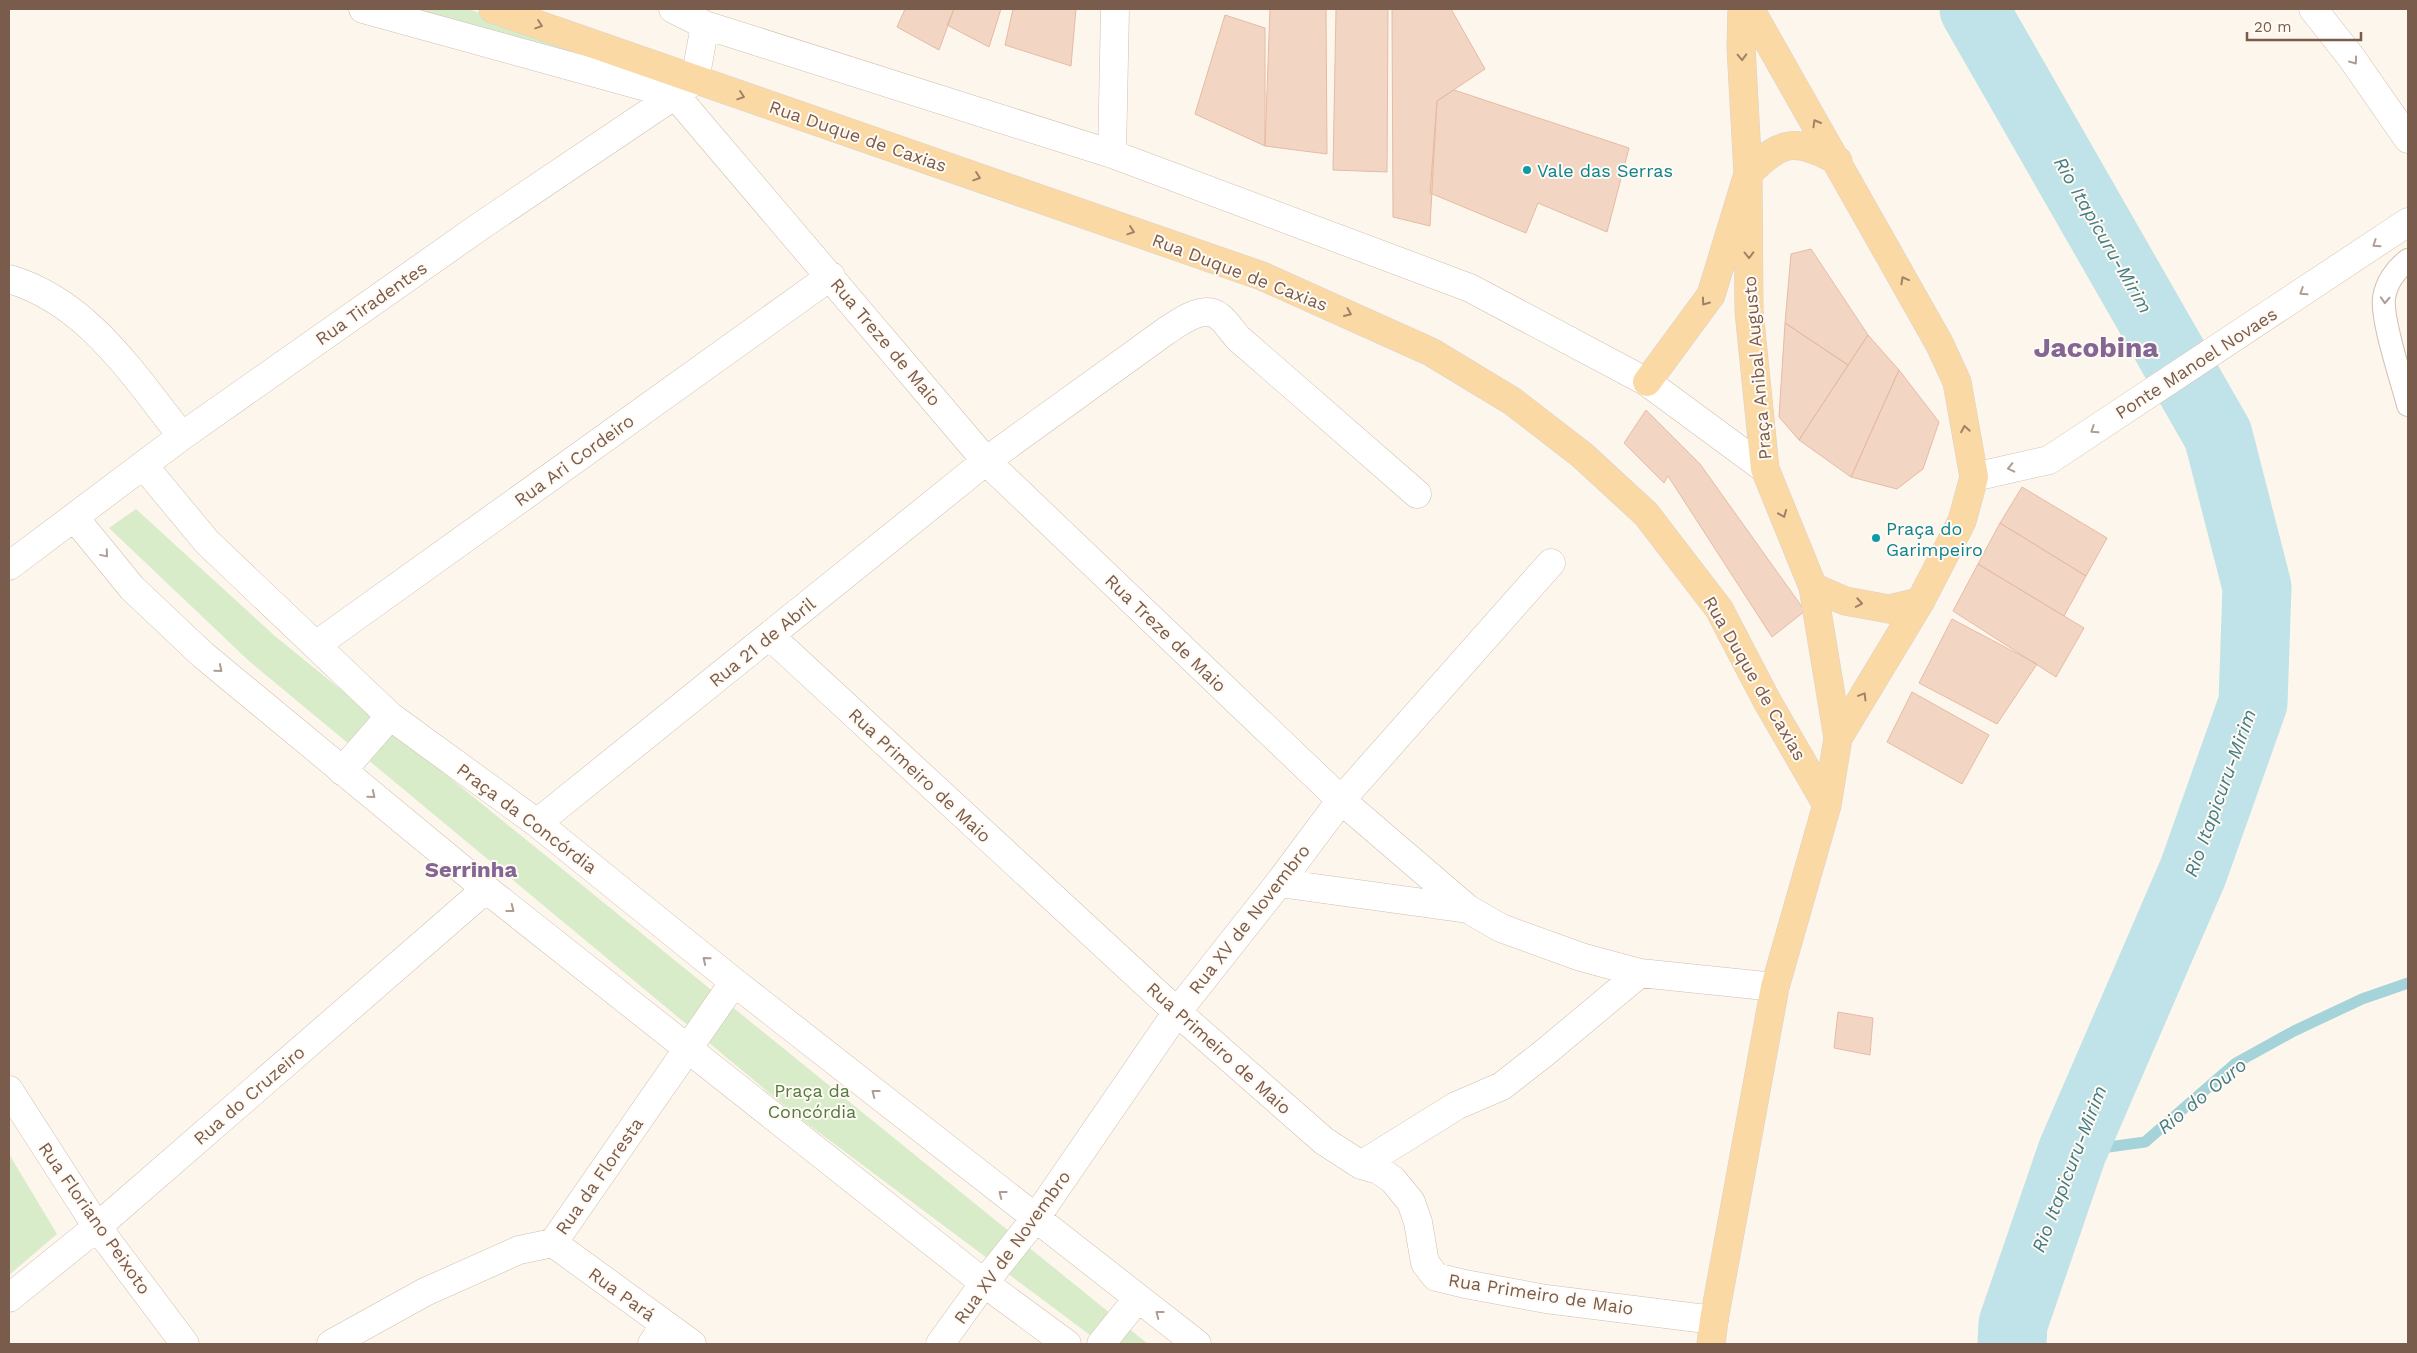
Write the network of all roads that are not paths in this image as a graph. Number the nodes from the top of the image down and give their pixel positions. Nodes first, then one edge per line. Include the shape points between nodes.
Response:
1 (363, 9) edge
2 (493, 9) edge
3 (673, 9) edge
4 (1115, 9) edge
5 (1742, 9) edge
6 (1750, 9) edge
7 (2313, 9) edge
8 (705, 26) junction
9 (685, 87) junction
10 (2408, 139) edge
11 (1112, 154) junction
12 (1838, 161) junction
13 (1748, 174) junction
14 (2408, 222) edge
15 (2408, 260) edge
16 (831, 276) junction
17 (9, 279) edge
18 (1647, 382) junction
19 (2408, 405) edge
20 (182, 436) junction
21 (986, 461) junction
22 (144, 466) junction
23 (1765, 469) junction
24 (1974, 477) junction
25 (1417, 494) dead end
26 (74, 517) junction
27 (1551, 564) dead end
28 (9, 566) edge
29 (1813, 587) junction
30 (1920, 602) junction
31 (770, 636) junction
32 (316, 644) junction
33 (390, 716) junction
34 (1838, 738) junction
35 (342, 771) junction
36 (1341, 800) junction
37 (1827, 805) junction
38 (537, 823) junction
39 (1279, 883) junction
40 (486, 888) junction
41 (1468, 909) junction
42 (1640, 973) junction
43 (734, 982) junction
44 (1775, 988) junction
45 (1177, 1012) junction
46 (687, 1048) junction
47 (9, 1090) edge
48 (1361, 1165) junction
49 (1034, 1219) junction
50 (97, 1226) junction
51 (553, 1243) junction
52 (984, 1283) junction
53 (9, 1298) edge
54 (1138, 1298) junction
55 (1712, 1332) edge
56 (658, 1335) edge
57 (184, 1344) edge
58 (331, 1344) edge
59 (692, 1344) edge
60 (940, 1344) edge
61 (1067, 1344) edge
62 (1101, 1344) edge
63 (1197, 1344) edge

1 - 9 street, Rua Duque de Caxias
2 -> 9 main road, Rua Duque de Caxias
3 - 8 street
4 - 11 street
5 -> 13 main road, Praça Anibal Augusto
12 -> 6 main road
7 -> 10 street
8 - 9 street
8 - 11 street
9 - 16 street, Rua Treze de Maio
9 - 20 street, Rua Tiradentes
9 -> 37 main road, Rua Duque de Caxias via 1262,276 1431,352 1512,401 1582,455 1646,514 1719,609
11 - 18 street via 1470,288
12 - 13 main road via 1814,148 1800,144 1786,146 1762,159
24 -> 12 main road via 1957,382 1939,343
13 -> 18 main road via 1711,295
13 -> 23 main road, Praça Anibal Augusto via 1749,311
14 -> 24 street, Ponte Manoel Novaes via 2049,460
15 -> 19 lane via 2392,276 2384,299 2386,320
16 - 21 street, Rua Treze de Maio
16 - 32 street, Rua Ari Cordeiro
17 - 20 street via 57,301 87,323 111,346
18 - 23 street
20 - 22 street, Rua Tiradentes
21 - 25 street via 1166,331 1196,314 1209,312 1219,316 1238,338
21 - 31 street, Rua 21 de Abril
21 - 36 street, Rua Treze de Maio
22 - 26 street, Rua Tiradentes
22 - 32 street, Praça da Concórdia via 207,542
23 -> 29 main road, Praça Anibal Augusto
24 - 30 main road via 1962,521
26 - 28 street, Rua Tiradentes
26 -> 35 street via 132,588 203,655
27 - 36 street, Rua XV de Novembro
29 -> 30 main road via 1845,601 1890,609
29 - 34 main road, Praça Anibal Augusto
34 -> 30 main road
31 - 38 street, Rua 21 de Abril
31 - 45 street, Rua Primeiro de Maio
32 - 33 street, Praça da Concórdia
33 - 35 street
33 - 38 street, Praça da Concórdia
34 - 37 main road
35 -> 40 street
36 - 39 street, Rua XV de Novembro
36 - 41 street, Rua Treze de Maio
37 - 44 main road
43 -> 38 street, Praça da Concórdia
39 - 41 street
39 - 45 street, Rua XV de Novembro
40 -> 46 street
40 - 50 street, Rua do Cruzeiro
41 - 42 street, Rua Treze de Maio via 1501,928 1580,957
42 - 44 street, Rua Treze de Maio
42 - 48 street via 1502,1086 1456,1106
43 - 46 street, Rua da Floresta
49 -> 43 street, Praça da Concórdia
44 - 55 main road
45 - 48 street, Rua Primeiro de Maio via 1324,1141
45 - 49 street, Rua XV de Novembro
46 - 51 street, Rua da Floresta
46 - 52 street
47 - 50 street, Rua Floriano Peixoto
48 - 55 street, Rua Primeiro de Maio via 1379,1170 1411,1202 1425,1263 1436,1277
49 - 52 street, Rua XV de Novembro
49 - 54 street, Praça da Concórdia
50 - 53 street, Rua do Cruzeiro
50 - 57 street, Rua Floriano Peixoto
51 - 56 street, Rua Pará
51 - 58 street, Rua da Floresta via 520,1250 434,1288
52 - 60 street, Rua XV de Novembro
52 - 61 street
54 - 62 street
63 -> 54 street, Praça da Concórdia
56 - 59 street, Rua Pará

